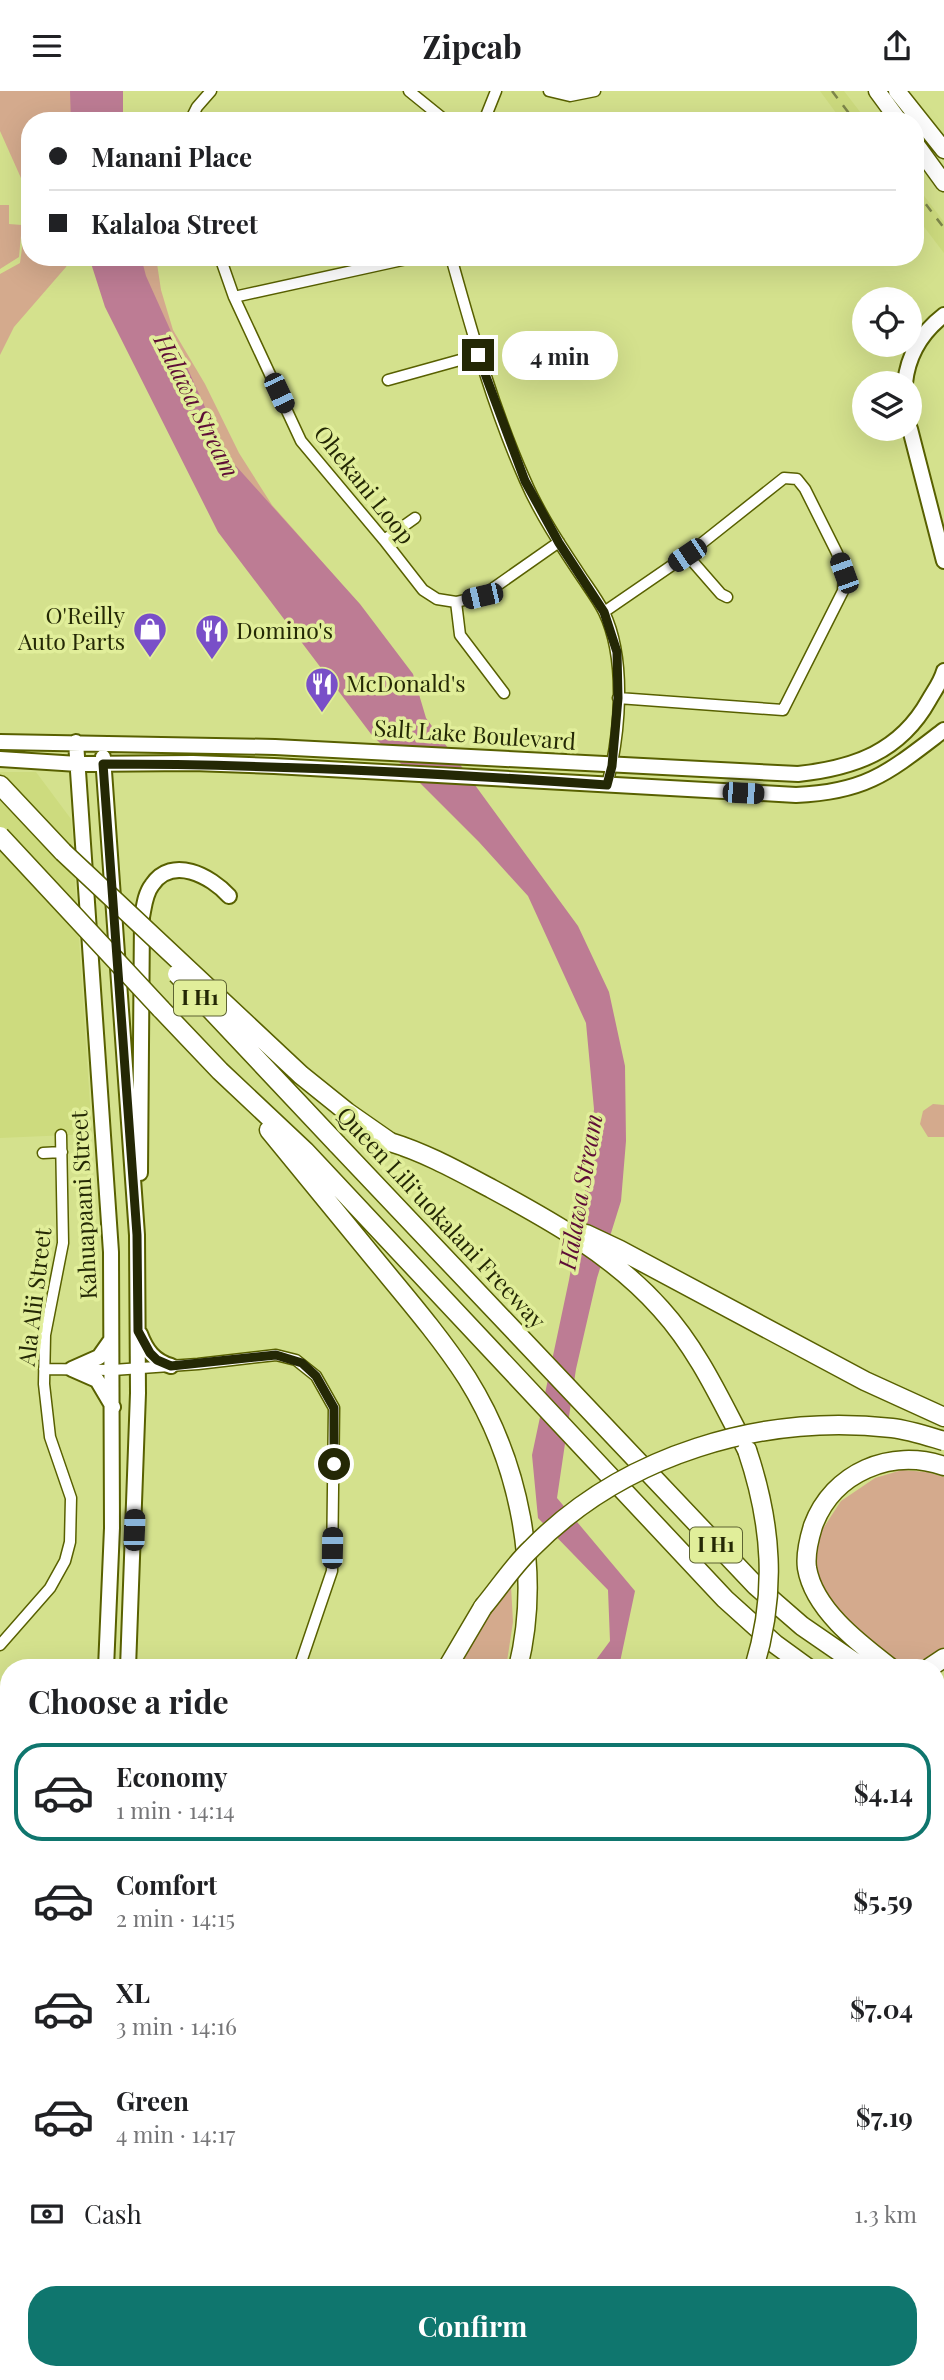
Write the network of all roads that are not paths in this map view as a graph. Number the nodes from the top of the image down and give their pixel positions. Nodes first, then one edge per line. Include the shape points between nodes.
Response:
1 (211, 91) edge
2 (409, 91) edge
3 (496, 91) edge
4 (549, 91) edge
5 (595, 91) edge
6 (877, 91) edge
7 (897, 91) edge
8 (194, 112) edge
9 (435, 112) edge
10 (488, 112) edge
11 (892, 112) edge
12 (914, 112) edge
13 (924, 125) edge
14 (944, 150) edge
15 (924, 155) edge
16 (944, 183) edge
17 (223, 266) edge
18 (374, 266) edge
19 (453, 266) edge
20 (234, 297) junction
21 (944, 315) edge
22 (478, 355) junction
23 (908, 371) edge
24 (388, 380) dead end
25 (913, 441) edge
26 (415, 518) dead end
27 (384, 540) junction
28 (559, 543) junction
29 (687, 555) junction
30 (944, 561) edge
31 (727, 597) dead end
32 (456, 602) junction
33 (604, 612) junction
34 (944, 671) edge
35 (504, 693) dead end
36 (618, 698) junction
37 (944, 730) edge
38 (0, 741) edge
39 (76, 742) junction
40 (102, 743) junction
41 (0, 759) edge
42 (78, 764) junction
43 (103, 764) junction
44 (612, 766) junction
45 (0, 785) edge
46 (607, 785) junction
47 (0, 836) edge
48 (62, 852) junction
49 (229, 896) dead end
50 (61, 1135) dead end
51 (62, 1151) junction
52 (296, 1152) junction
53 (43, 1153) dead end
54 (137, 1235) junction
55 (618, 1258) junction
56 (138, 1331) junction
57 (112, 1339) junction
58 (171, 1366) junction
59 (138, 1367) junction
60 (44, 1369) junction
61 (72, 1369) junction
62 (113, 1370) junction
63 (113, 1408) junction
64 (944, 1417) edge
65 (944, 1440) edge
66 (944, 1467) edge
67 (726, 1599) junction
68 (0, 1645) edge
69 (106, 1659) edge
70 (128, 1659) edge
71 (302, 1659) edge
72 (452, 1659) edge
73 (519, 1659) edge
74 (757, 1659) edge
75 (783, 1659) edge
76 (796, 1659) edge
77 (850, 1659) edge
78 (880, 1659) edge

1 - 8 street
2 - 9 street
3 - 10 street
4 - 5 street via 570,96
6 - 11 main road
7 - 12 main road
13 - 14 main road
15 - 16 main road
17 - 20 street, Ohekani Loop
18 - 20 street
19 - 22 street
20 - 27 street, Ohekani Loop via 301,441
21 - 23 main road via 920,339
22 - 24 street
22 - 28 street via 525,481
25 - 30 main road
26 - 27 street
27 - 32 street, Ohekani Loop via 423,590 437,599
28 - 32 street via 482,596
28 - 33 street
29 - 31 street
29 - 33 street
29 - 36 street via 784,478 797,479 837,553 844,573 843,591 783,710
32 - 35 street via 460,635
33 - 36 street via 617,652
34 - 44 main road, Salt Lake Boulevard via 913,726 858,763 798,774
36 - 44 street
37 - 46 main road, Salt Lake Boulevard via 878,778 828,794
38 - 39 main road, Salt Lake Boulevard
39 - 40 main road, Salt Lake Boulevard
39 - 42 main road, Kahuapaani Street
40 - 43 main road
40 - 44 main road, Salt Lake Boulevard via 373,751
41 - 42 main road, Salt Lake Boulevard
42 - 43 main road, Salt Lake Boulevard
42 - 57 main road, Kahuapaani Street via 111,1252
43 - 46 main road, Salt Lake Boulevard via 193,763
43 - 54 main road
44 - 46 street
45 - 48 highway, Queen Liliʻuokalani Freeway / I H1
47 - 52 highway, I H1, bridge
48 - 55 highway, bridge via 346,1112 390,1142 443,1163
48 - 77 highway, Queen Liliʻuokalani Freeway / I H1, bridge via 755,1586
49 - 54 main road via 210,878 185,870 160,877 146,898
50 - 51 street, Ala Alii Street
51 - 53 street
51 - 60 street, Ala Alii Street via 63,1243 45,1335
52 - 67 highway, I H1 via 537,1397
52 - 73 highway via 436,1333 492,1427 510,1473 523,1530 527,1602
54 - 56 main road
55 - 64 highway
55 - 74 highway, bridge via 695,1353 747,1450 765,1516 770,1557
56 - 58 main road via 150,1353
56 - 59 main road
57 - 61 main road via 99,1357
57 - 62 main road, Kahuapaani Street
58 - 59 street
58 - 71 street via 276,1355 296,1360 316,1376 334,1408 332,1571
59 - 62 street
59 - 70 main road
60 - 61 street
60 - 68 street, Ala Alii Street via 50,1437 71,1498 70,1542 50,1588
61 - 62 street
61 - 63 main road via 97,1380
62 - 63 main road, Kahuapaani Street
63 - 69 main road, Kahuapaani Street
65 - 72 highway, bridge via 894,1428 789,1427 680,1453 618,1481 577,1508 530,1549 484,1607
66 - 78 highway via 907,1460 884,1462 862,1471 833,1493 810,1535 807,1570 831,1616
67 - 75 highway
67 - 76 highway, I H1

